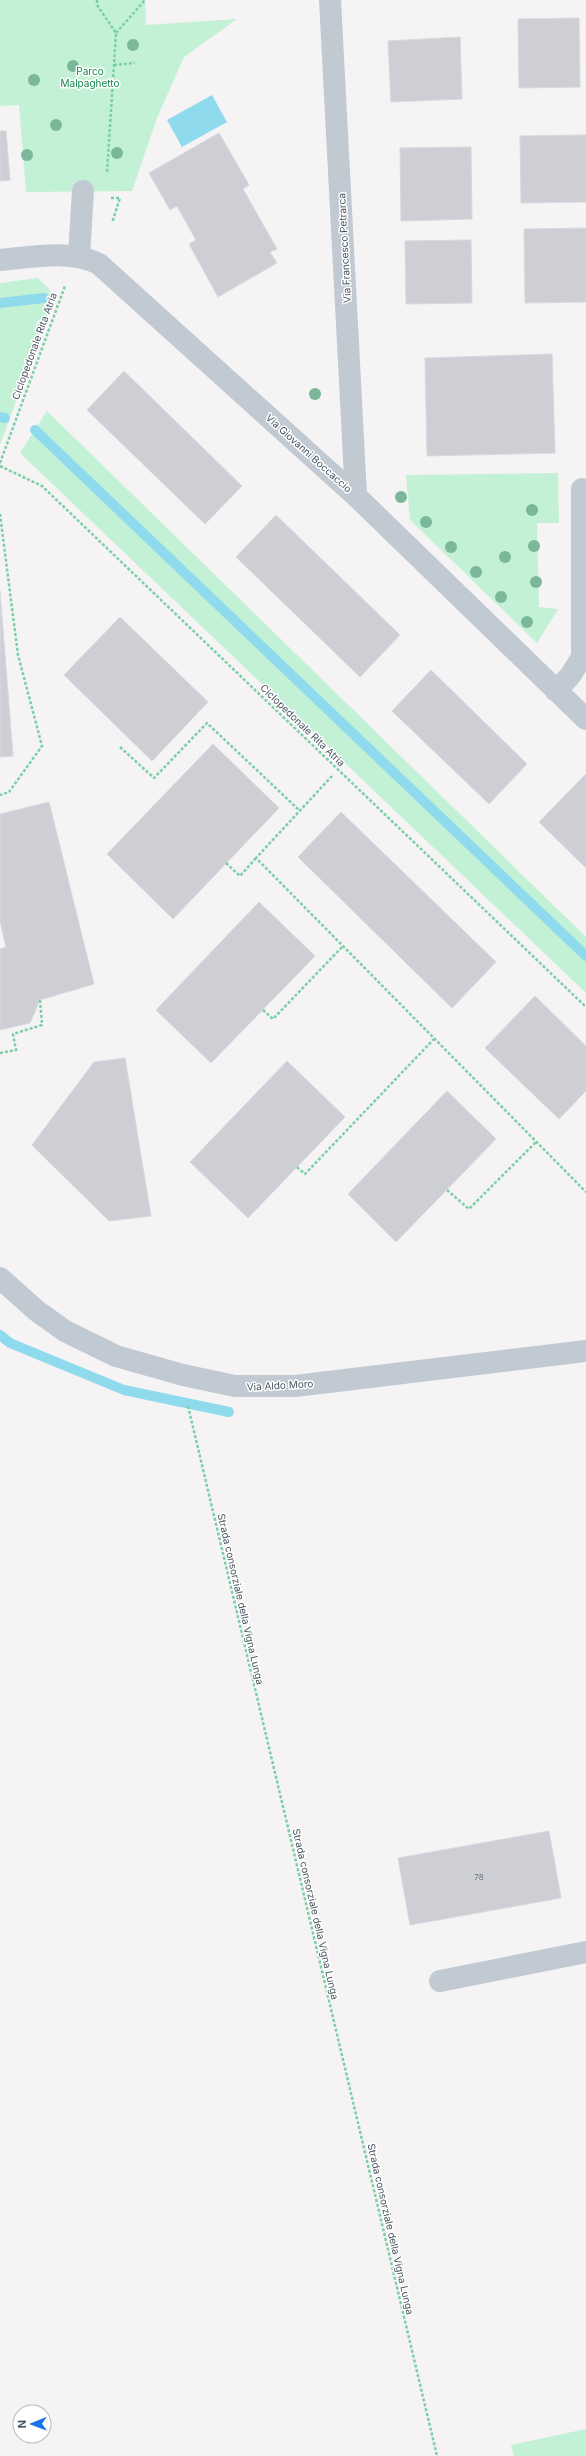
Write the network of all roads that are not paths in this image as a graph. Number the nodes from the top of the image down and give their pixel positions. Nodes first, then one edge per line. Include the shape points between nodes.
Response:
1 (330, 0) edge
2 (83, 192) dead end
3 (79, 256) junction
4 (0, 260) edge
5 (582, 489) dead end
6 (356, 496) junction
7 (556, 691) junction
8 (586, 719) edge
9 (0, 1278) edge
10 (586, 1351) edge
11 (586, 1952) edge
12 (440, 1981) dead end

1 - 6 street, Via Francesco Petrarca
2 - 3 street
3 - 4 street, Via Giovanni Boccaccio
3 - 6 street, Via Giovanni Boccaccio via 99,264
5 - 7 street via 582,657 570,676
6 - 7 street, Via Giovanni Boccaccio
7 - 8 street, Via Giovanni Boccaccio
9 - 10 street, Via Aldo Moro via 37,1311 80,1339 116,1356 183,1375 235,1386 295,1386
11 - 12 street

